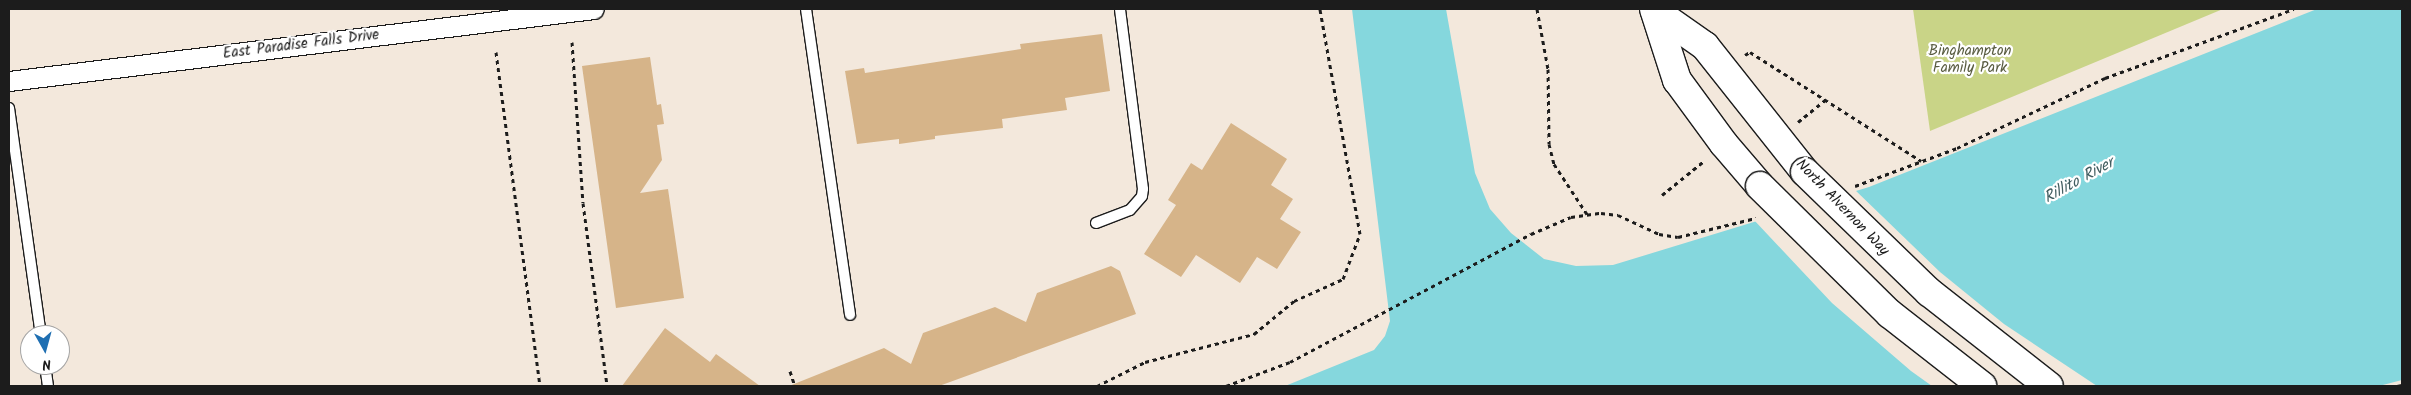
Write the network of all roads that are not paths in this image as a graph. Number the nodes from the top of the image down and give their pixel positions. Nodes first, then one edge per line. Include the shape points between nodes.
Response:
1 (594, 9) edge
2 (806, 9) edge
3 (1120, 9) edge
4 (1655, 10) edge
5 (9, 81) edge
6 (9, 108) edge
7 (1096, 223) dead end
8 (850, 315) dead end
9 (39, 325) edge
10 (1982, 386) edge
11 (2049, 386) edge

1 - 5 street, East Paradise Falls Drive
2 - 8 lane
3 - 7 lane via 1143,189 1142,196 1130,210
4 - 10 main road, North Alvernon Way, bridge via 1677,80 1760,186 1890,314
4 - 11 main road, North Alvernon Way, bridge via 1705,46 1805,172 1929,292
6 - 9 lane

